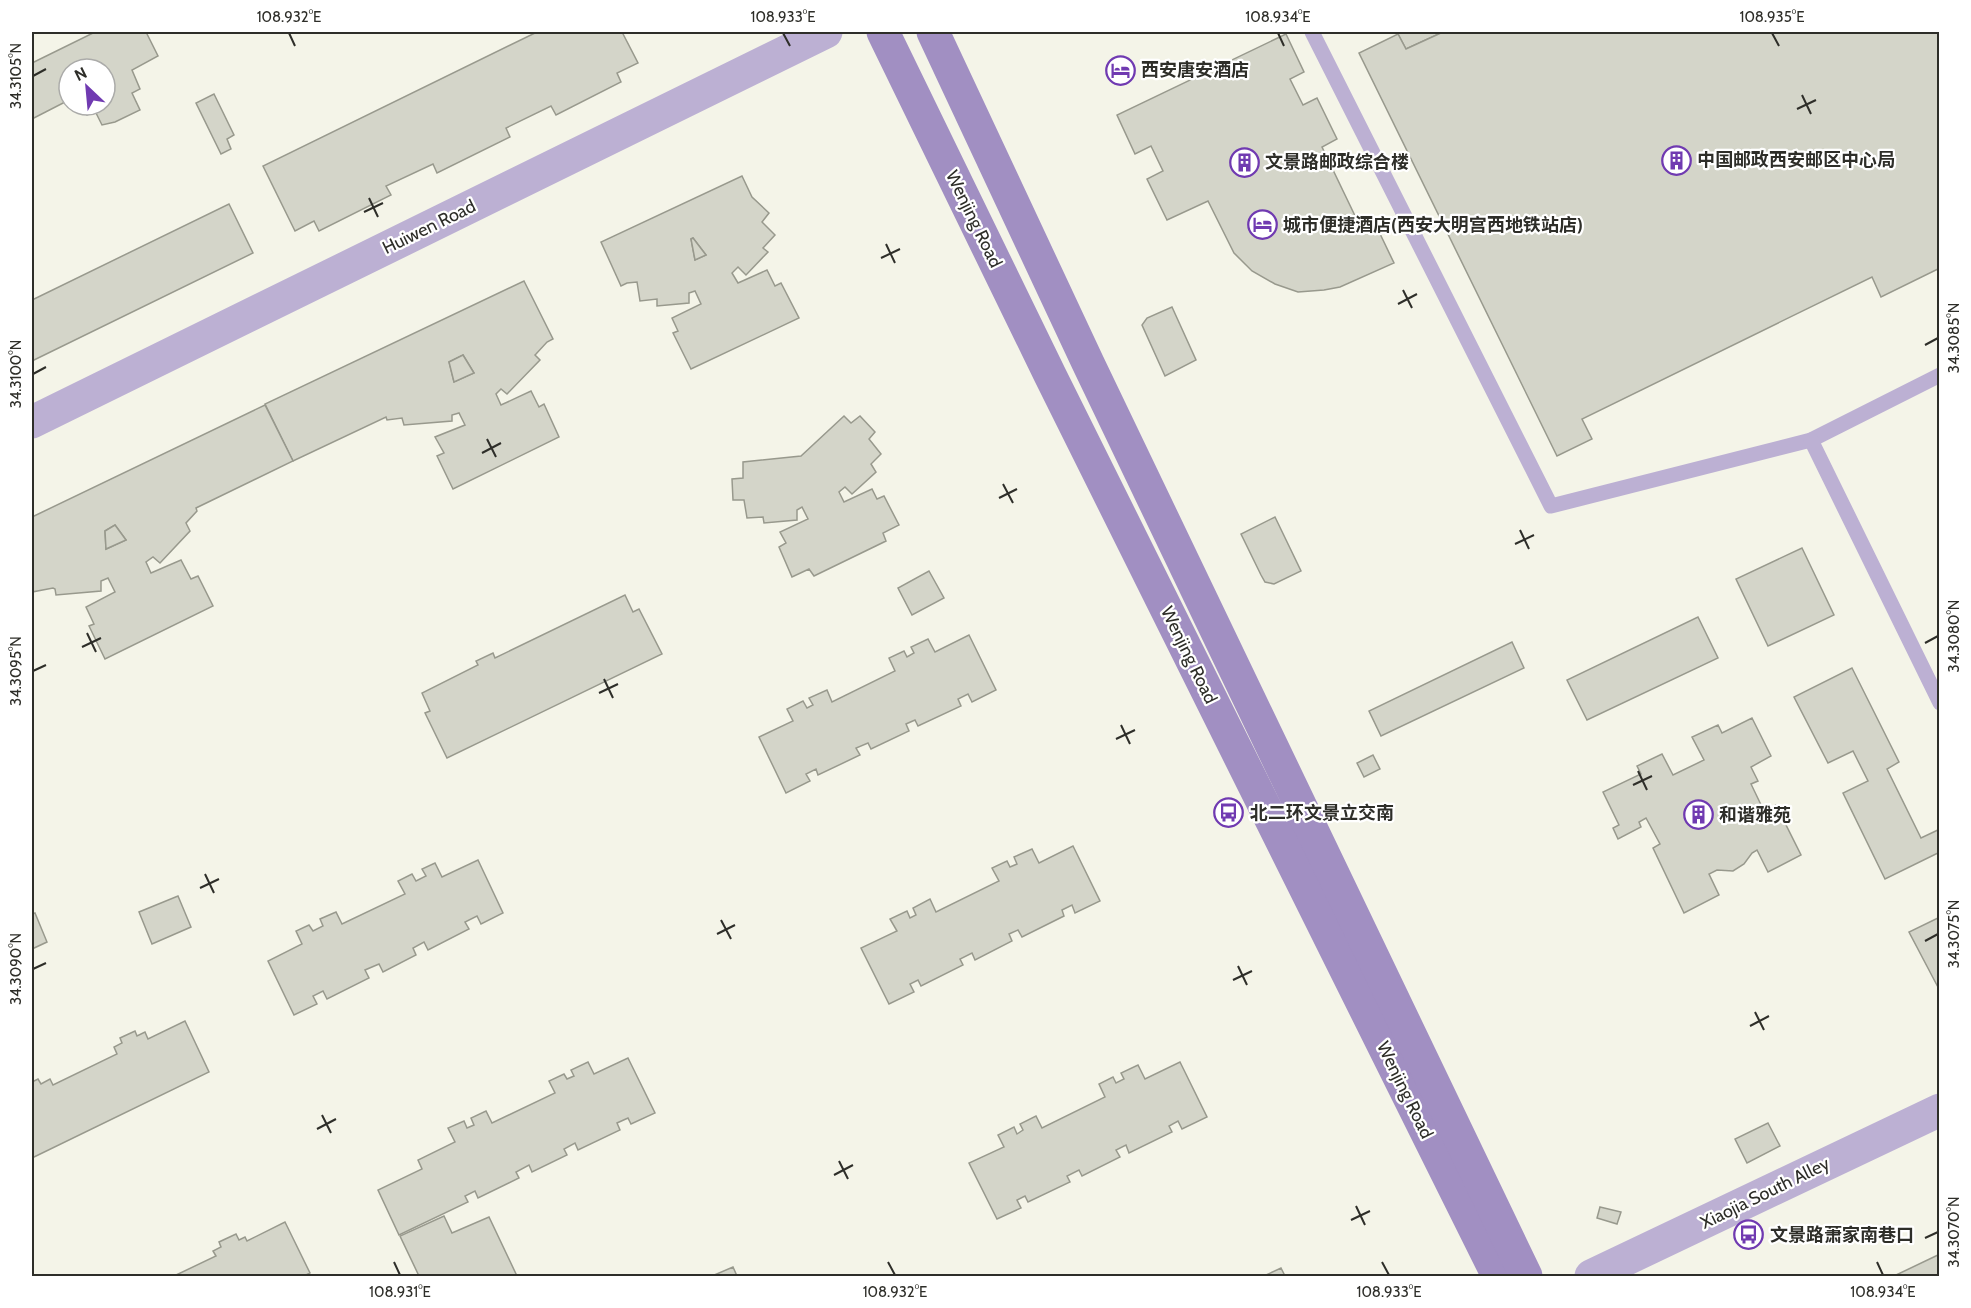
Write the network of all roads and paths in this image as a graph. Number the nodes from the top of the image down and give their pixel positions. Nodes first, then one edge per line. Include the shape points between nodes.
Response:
1 (826, 32) edge
2 (883, 32) edge
3 (933, 32) edge
4 (1312, 32) edge
5 (1940, 375) edge
6 (32, 422) edge
7 (1810, 440) junction
8 (1940, 703) edge
9 (1940, 1110) edge
10 (1497, 1276) edge
11 (1526, 1276) edge
12 (1591, 1276) edge

1 - 6 street, Huiwen Road
2 - 10 main road, Wenjing Road
3 - 11 main road, Wenjing Road
4 - 7 lane via 1551,506
5 - 7 lane
7 - 8 lane
9 - 12 street, Xiaojia South Alley

